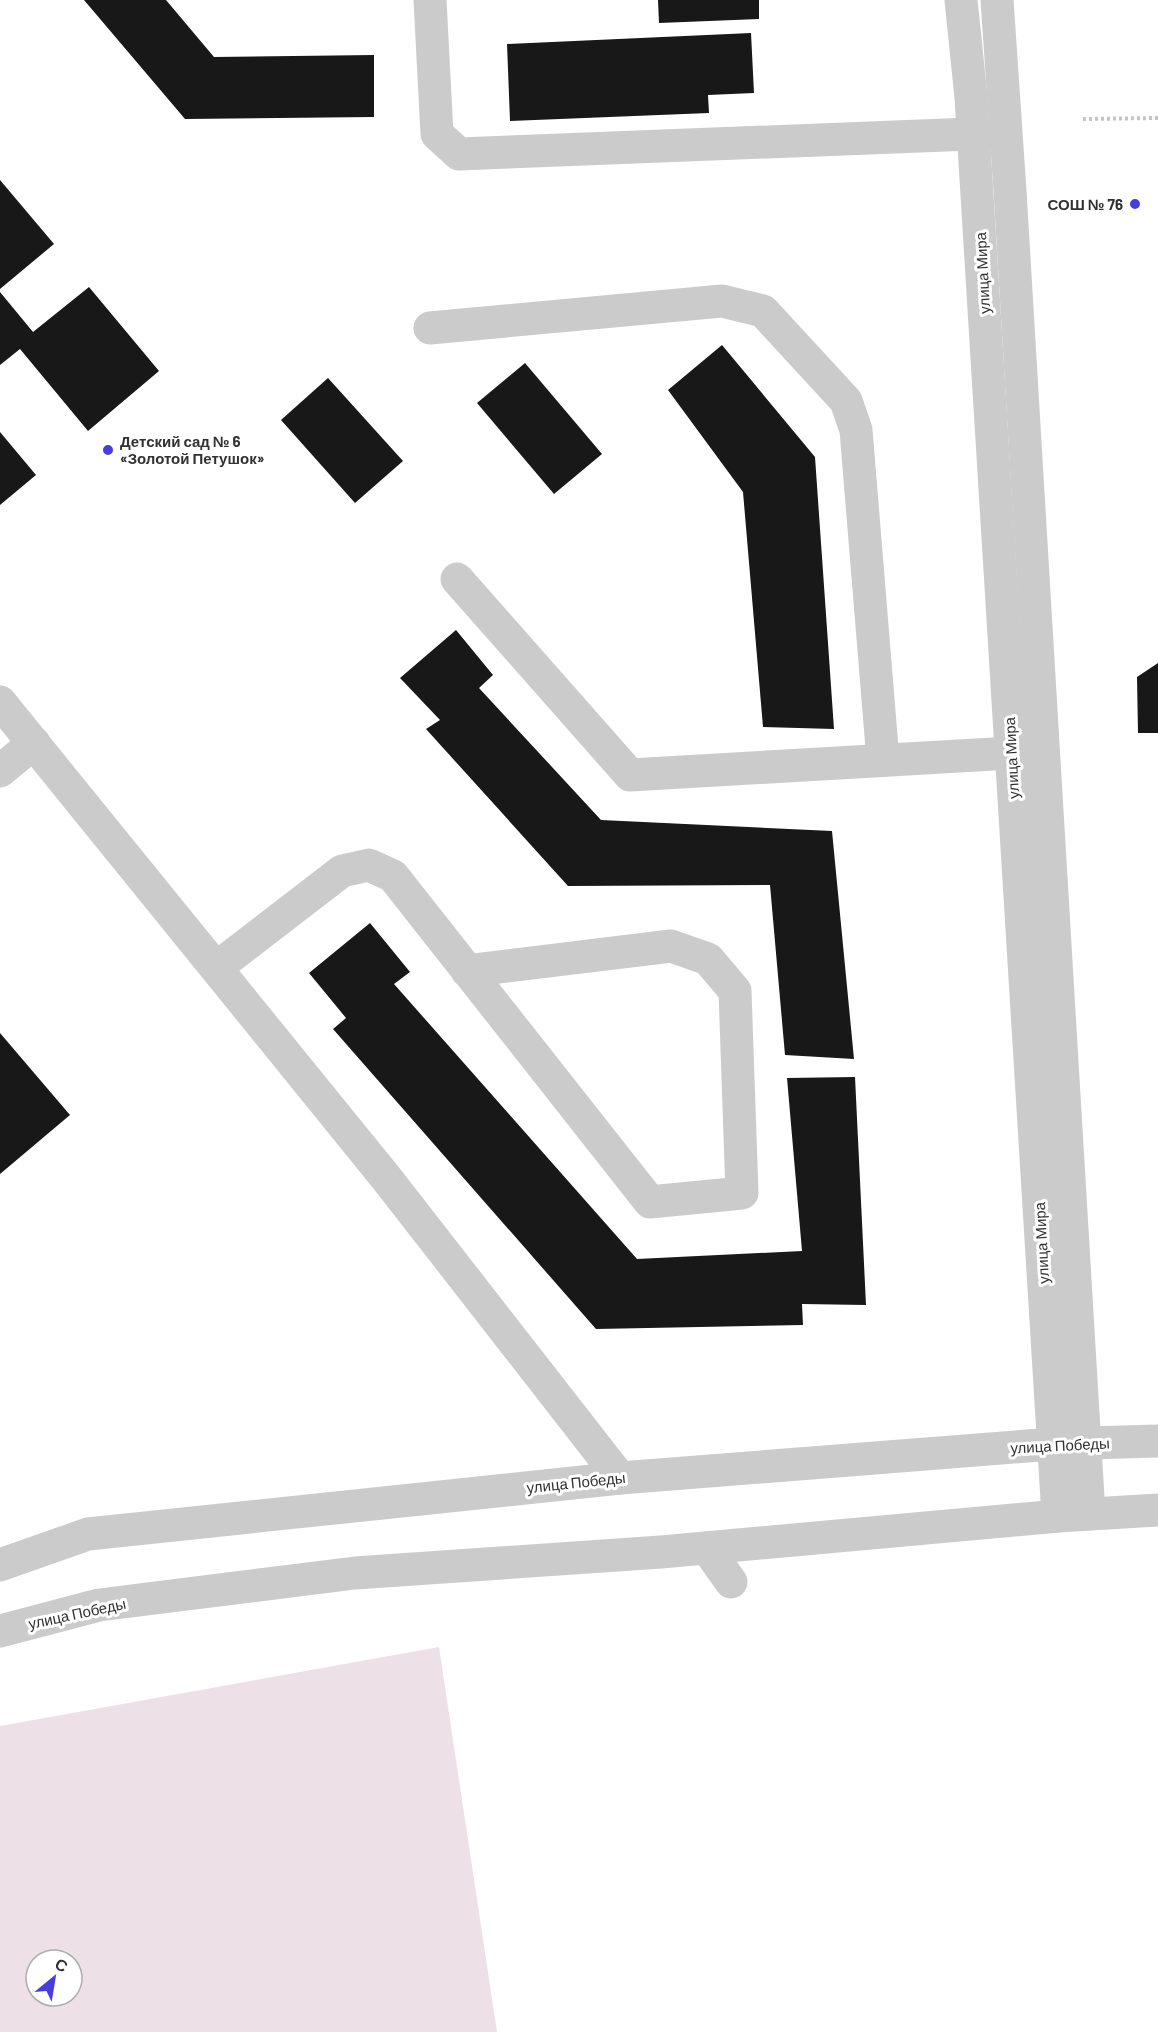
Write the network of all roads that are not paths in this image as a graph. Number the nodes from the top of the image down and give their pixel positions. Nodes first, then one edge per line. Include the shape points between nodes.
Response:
1 (430, 0) edge
2 (961, 0) edge
3 (997, 0) edge
4 (1007, 132) junction
5 (973, 134) junction
6 (430, 328) dead end
7 (458, 579) dead end
8 (0, 702) edge
9 (34, 744) junction
10 (1011, 753) junction
11 (1044, 755) junction
12 (883, 760) junction
13 (0, 771) edge
14 (216, 968) junction
15 (467, 970) junction
16 (1158, 1441) edge
17 (1053, 1444) junction
18 (1085, 1444) junction
19 (620, 1478) junction
20 (1158, 1510) edge
21 (1074, 1515) junction
22 (707, 1548) junction
23 (0, 1565) edge
24 (731, 1582) dead end
25 (0, 1630) edge

1 - 5 street via 437,134 459,154
2 - 5 street, улица Мира
3 - 4 street
4 - 5 street
4 - 11 street
5 - 10 street, улица Мира
6 - 12 street via 722,301 763,311 846,401 856,430
7 - 12 street via 630,775
8 - 9 street
9 - 13 street
9 - 14 street
10 - 11 street
10 - 12 street
10 - 17 street, улица Мира
11 - 18 street
14 - 15 street via 342,871 369,865 393,876
14 - 19 street via 387,1179
15 - 15 street via 650,1202 742,1192 735,991 708,959 671,946
16 - 18 street, улица Победы
17 - 18 street, улица Победы
17 - 19 street, улица Победы
17 - 21 street, улица Мира
18 - 21 street
19 - 23 street, улица Победы via 88,1534
20 - 21 street, улица Победы
21 - 22 street, улица Победы
22 - 24 street
22 - 25 street, улица Победы via 327,1576 99,1605

